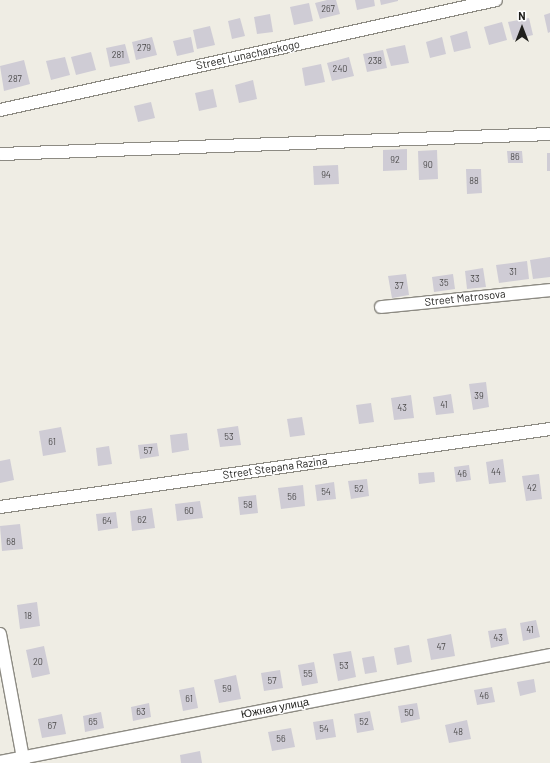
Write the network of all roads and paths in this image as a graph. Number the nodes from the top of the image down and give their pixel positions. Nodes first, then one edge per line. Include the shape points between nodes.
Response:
1 (496, 0) edge
2 (0, 110) edge
3 (550, 134) edge
4 (0, 154) edge
5 (550, 290) edge
6 (381, 307) dead end
7 (550, 430) edge
8 (0, 507) edge
9 (0, 634) edge
10 (550, 655) edge
11 (24, 760) edge
12 (0, 762) edge

1 - 2 street, Street Lunacharskogo
3 - 4 street
5 - 6 street, Street Matrosova
7 - 8 street, Street Stepana Razina
9 - 11 street
10 - 11 street, Южная улица
11 - 12 street, Южная улица

